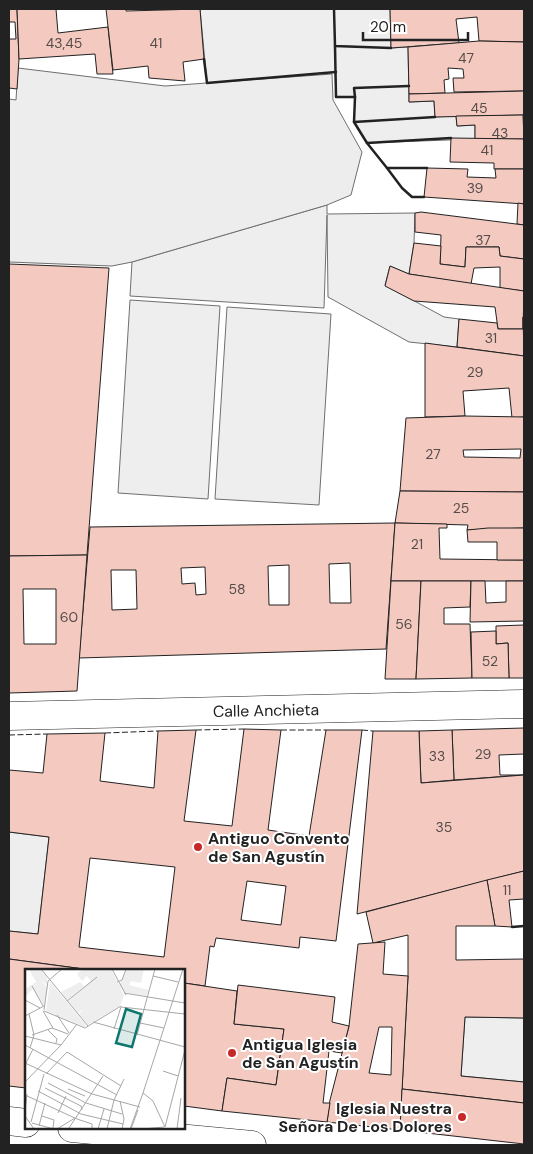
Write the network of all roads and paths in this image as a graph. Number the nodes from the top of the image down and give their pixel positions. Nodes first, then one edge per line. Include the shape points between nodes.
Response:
1 (524, 704) edge
2 (9, 716) edge
3 (9, 1121) edge
4 (25, 1123) edge
5 (76, 1129) edge
6 (114, 1139) edge
7 (252, 1145) edge

1 - 2 street, Calle Anchieta
3 - 4 street
5 - 6 street
6 - 7 street

